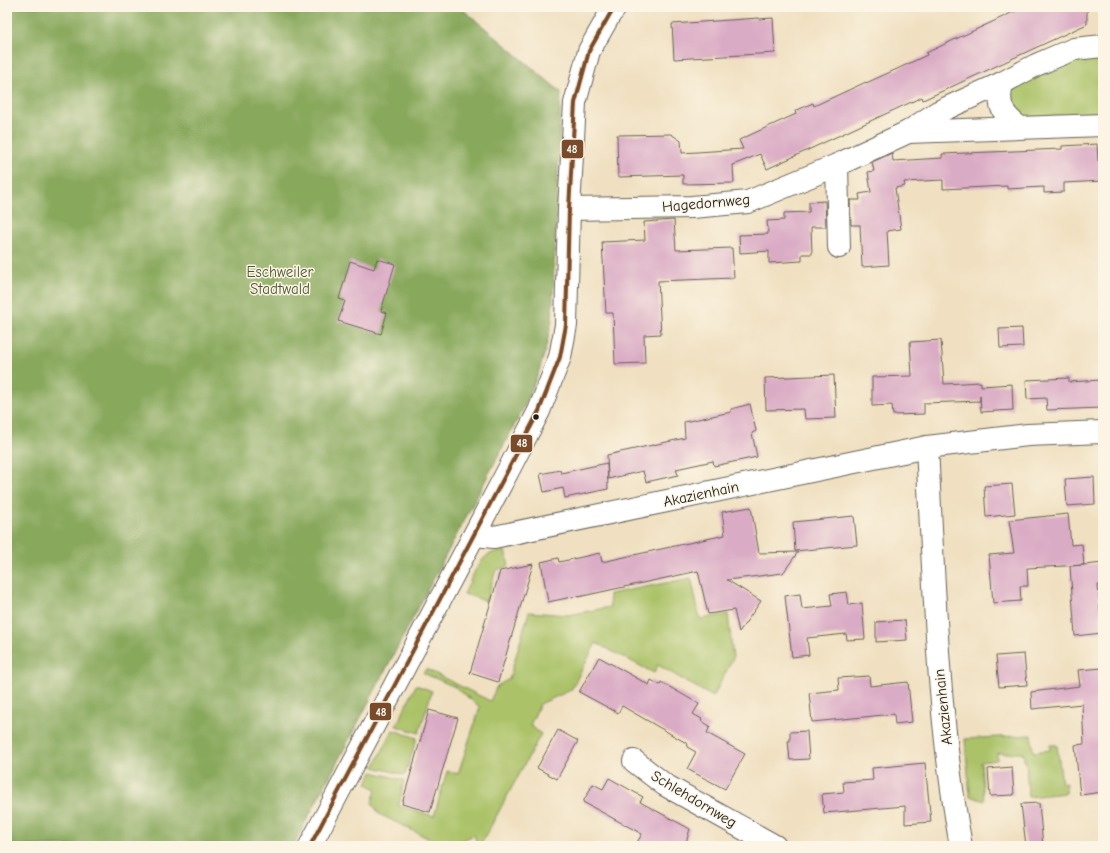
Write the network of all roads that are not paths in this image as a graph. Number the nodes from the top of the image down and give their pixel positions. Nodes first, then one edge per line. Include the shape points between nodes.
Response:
1 (616, 7) edge
2 (1103, 46) edge
3 (1002, 84) junction
4 (1103, 125) edge
5 (1019, 127) junction
6 (908, 132) junction
7 (837, 165) junction
8 (569, 209) junction
9 (839, 247) dead end
10 (1103, 432) edge
11 (927, 446) junction
12 (475, 535) junction
13 (634, 761) dead end
14 (310, 846) edge
15 (775, 846) edge
16 (961, 846) edge

1 - 8 street via 589,51 574,103
2 - 3 street, Hagedornweg via 1074,49 1036,65
3 - 5 street via 1000,106 1007,118
3 - 6 street, Hagedornweg via 938,112
4 - 5 street, Hagedornweg
5 - 6 street, Hagedornweg
6 - 7 street, Hagedornweg
7 - 8 street, Hagedornweg via 748,202 692,207
7 - 9 street
8 - 12 street via 566,325 560,357 539,411
10 - 11 street, Akazienhain via 1028,435
11 - 12 street, Akazienhain via 494,537
11 - 16 street, Akazienhain via 938,654 945,732
12 - 14 street
13 - 15 street, Schlehdornweg via 665,785

